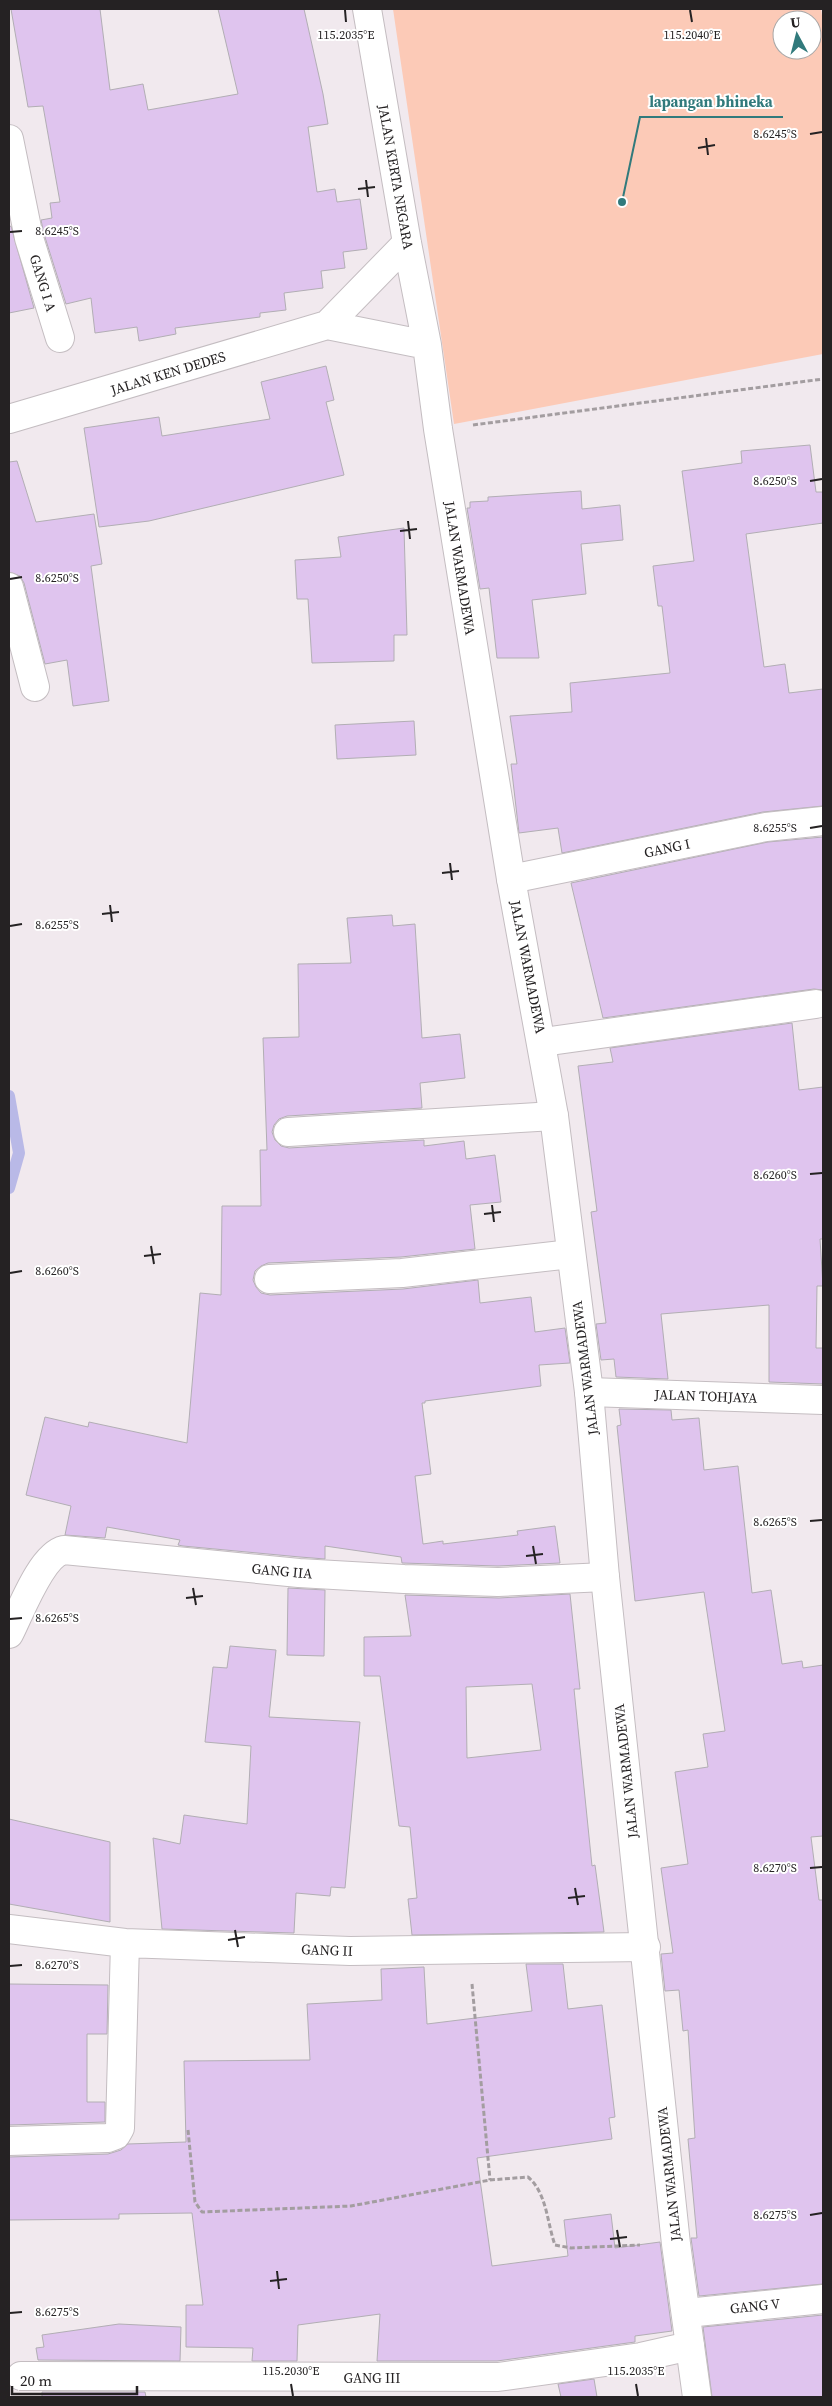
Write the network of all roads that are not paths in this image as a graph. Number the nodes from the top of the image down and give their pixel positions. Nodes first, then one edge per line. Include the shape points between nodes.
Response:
1 (367, 9) edge
2 (9, 139) edge
3 (407, 243) junction
4 (327, 325) junction
5 (60, 338) dead end
6 (427, 345) junction
7 (9, 419) edge
8 (9, 587) edge
9 (35, 687) dead end
10 (823, 821) edge
11 (511, 880) junction
12 (816, 1004) dead end
13 (543, 1042) junction
14 (554, 1116) junction
15 (288, 1132) dead end
16 (571, 1254) junction
17 (269, 1279) dead end
18 (589, 1392) junction
19 (823, 1400) edge
20 (605, 1577) junction
21 (9, 1634) edge
22 (9, 1929) edge
23 (124, 1943) junction
24 (646, 1947) junction
25 (9, 2141) edge
26 (823, 2299) edge
27 (687, 2313) junction
28 (690, 2346) junction
29 (21, 2376) dead end
30 (696, 2397) edge

1 - 3 street, JALAN KERTA NEGARA
2 - 5 street, GANG I A via 29,238
3 - 4 street, JALAN KEN DEDES
3 - 6 street, JALAN KERTA NEGARA
4 - 6 street, JALAN KEN DEDES
4 - 7 street, JALAN KEN DEDES
6 - 11 street, JALAN WARMADEWA
8 - 9 street
10 - 11 street, GANG I via 766,827
11 - 13 street, JALAN WARMADEWA
12 - 13 street
13 - 14 street, JALAN WARMADEWA
14 - 15 street
14 - 16 street, JALAN WARMADEWA
16 - 17 street via 402,1273
16 - 18 street, JALAN WARMADEWA
18 - 19 street, JALAN TOHJAYA
18 - 20 street, JALAN WARMADEWA
20 - 21 street, GANG IIA via 498,1582 404,1579 299,1573 64,1550 46,1562
20 - 24 street, JALAN WARMADEWA
22 - 23 street, GANG II
23 - 24 street, GANG II via 350,1951
23 - 25 street via 120,2128 116,2135 108,2138
24 - 27 street, JALAN WARMADEWA via 676,2244
26 - 27 street, GANG V
27 - 28 street, JALAN WARMADEWA
28 - 29 street, GANG III via 641,2357 498,2377
28 - 30 street, JALAN WARMADEWA

